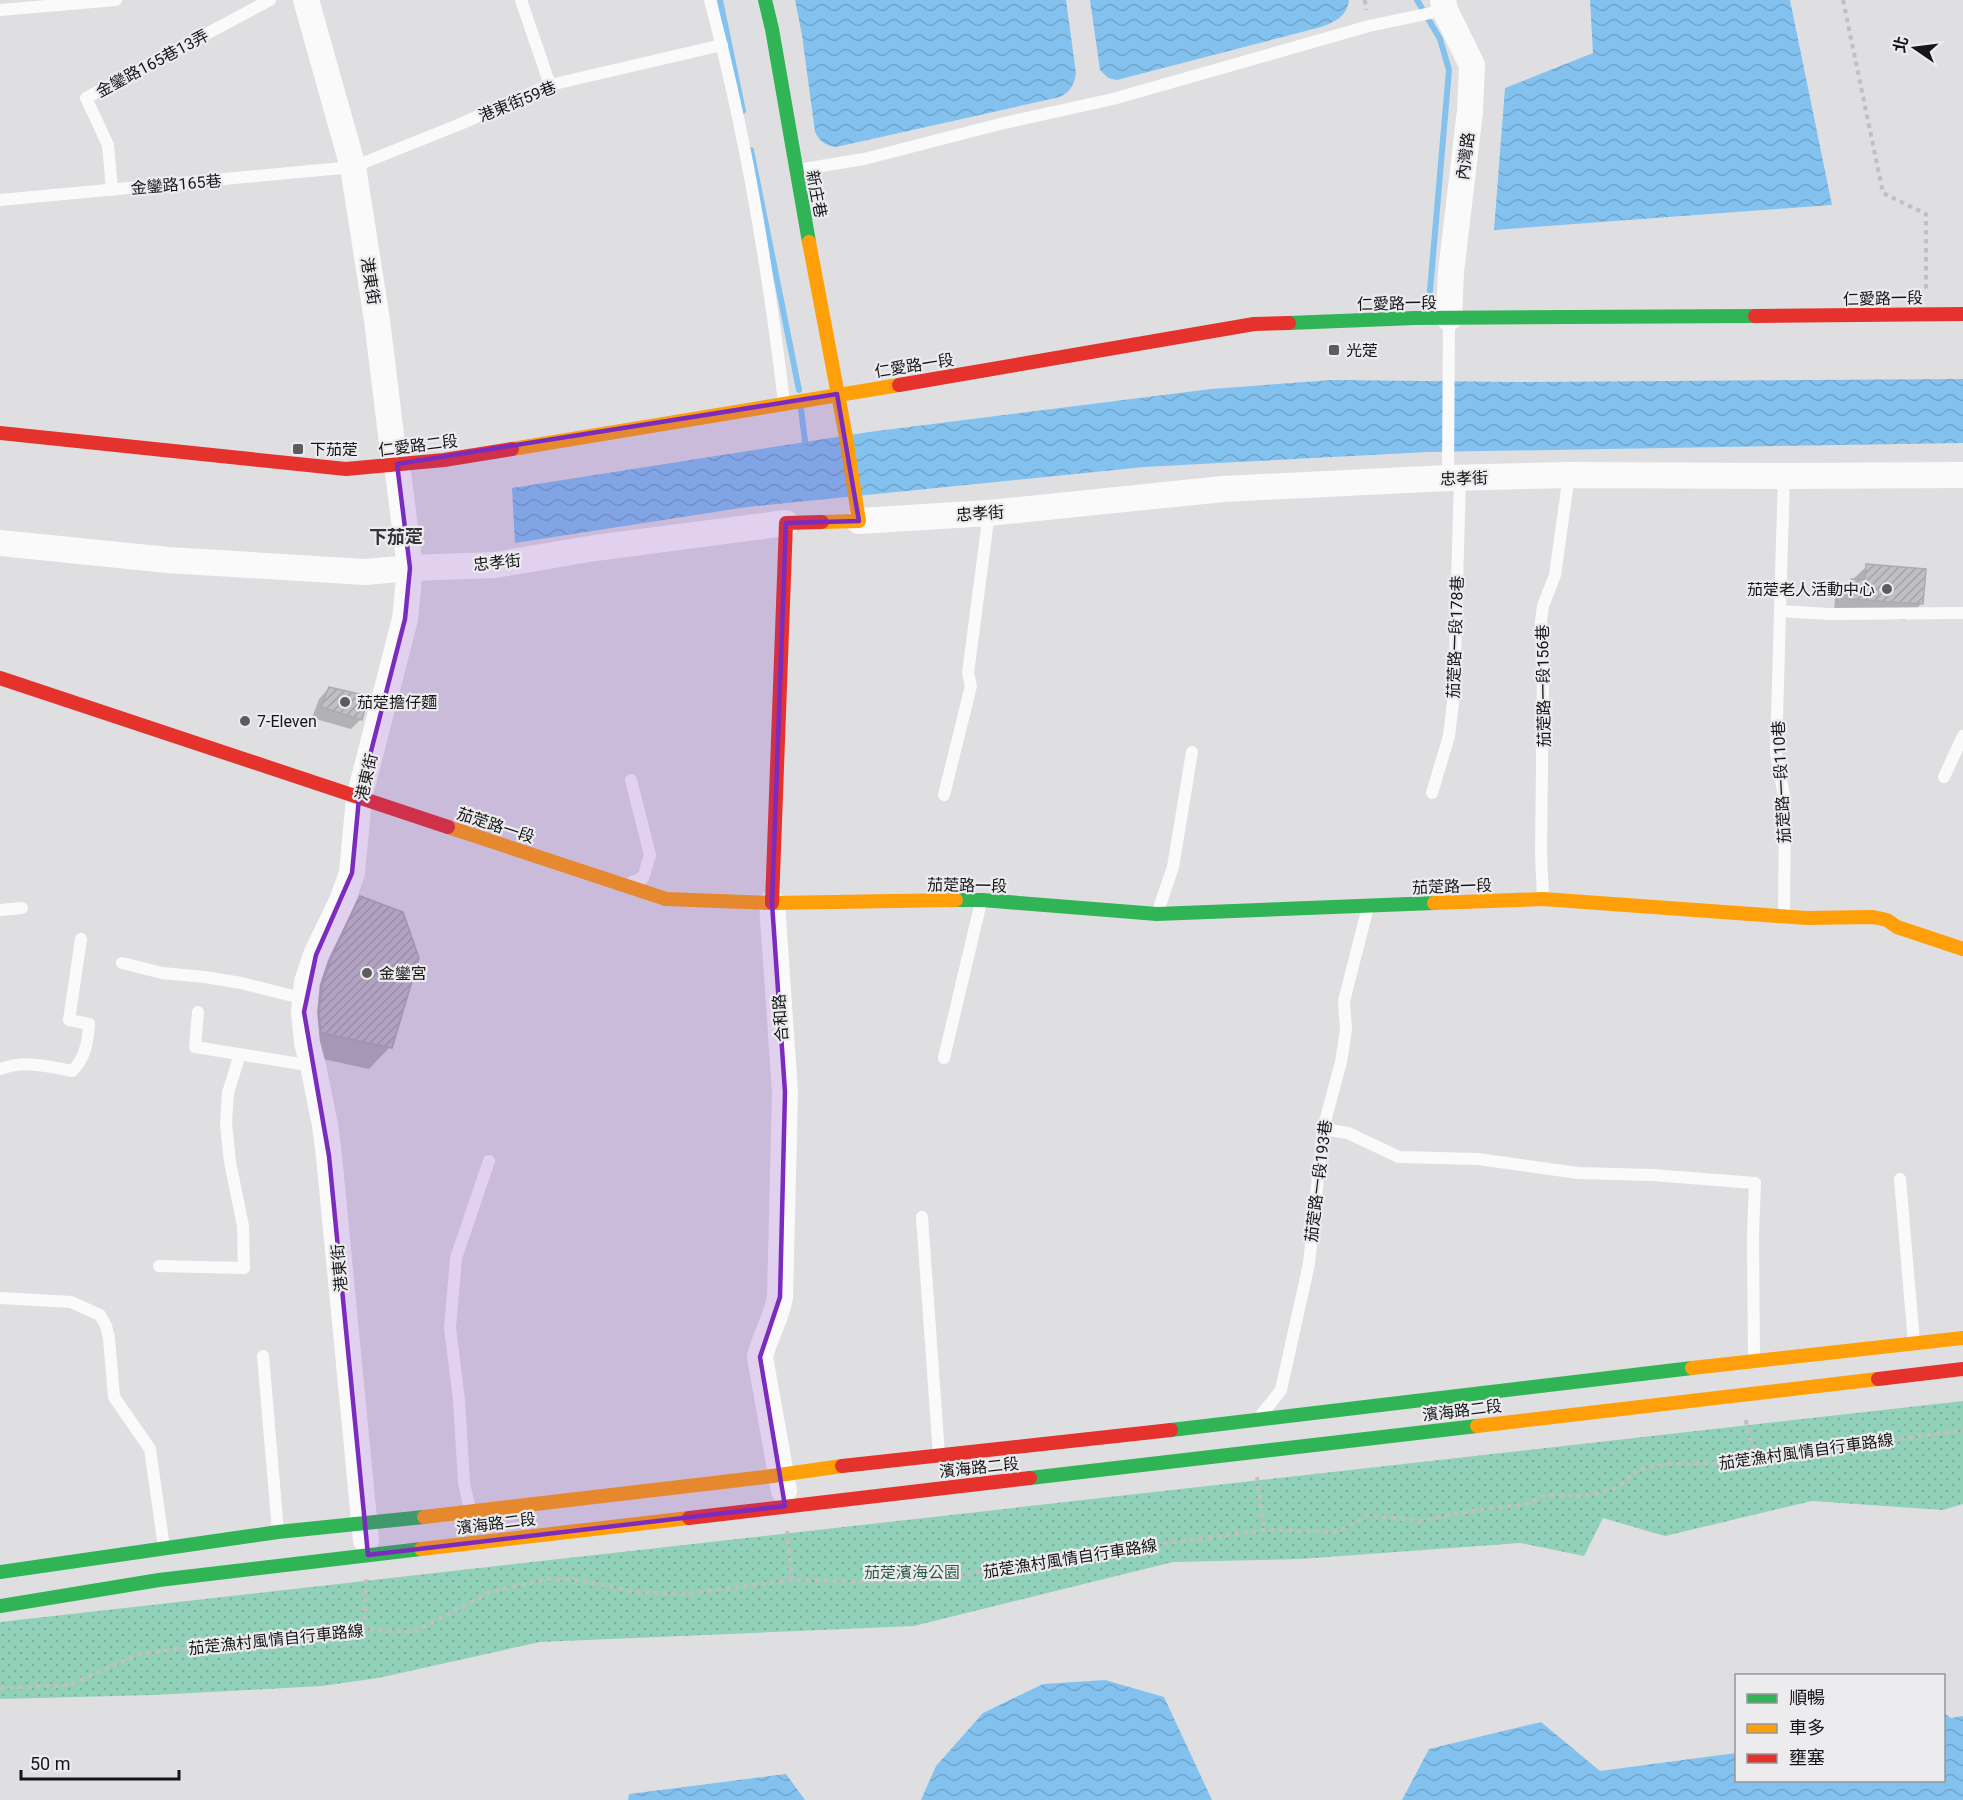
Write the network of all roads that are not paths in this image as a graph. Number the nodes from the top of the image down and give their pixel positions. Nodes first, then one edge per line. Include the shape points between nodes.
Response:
1 (116, 0) edge
2 (270, 0) edge
3 (306, 0) edge
4 (521, 0) edge
5 (710, 0) edge
6 (765, 0) edge
7 (1444, 5) edge
8 (0, 10) edge
9 (722, 45) junction
10 (550, 85) junction
11 (353, 167) junction
12 (795, 170) junction
13 (112, 190) junction
14 (0, 200) edge
15 (1963, 314) edge
16 (1449, 318) junction
17 (837, 394) junction
18 (788, 402) junction
19 (0, 433) edge
20 (397, 464) junction
21 (1452, 472) junction
22 (1569, 475) junction
23 (1963, 475) edge
24 (1784, 476) junction
25 (858, 510) junction
26 (990, 513) junction
27 (786, 523) junction
28 (0, 543) edge
29 (410, 568) junction
30 (1780, 611) junction
31 (1963, 613) edge
32 (0, 678) edge
33 (1963, 736) edge
34 (1192, 752) dead end
35 (1944, 777) dead end
36 (631, 780) dead end
37 (1432, 793) dead end
38 (944, 795) dead end
39 (359, 798) junction
40 (625, 885) junction
41 (1543, 899) junction
42 (982, 900) junction
43 (772, 903) junction
44 (1369, 905) junction
45 (22, 908) dead end
46 (0, 910) edge
47 (1157, 914) junction
48 (1784, 916) junction
49 (81, 939) dead end
50 (1963, 949) edge
51 (122, 963) dead end
52 (305, 999) junction
53 (198, 1012) dead end
54 (240, 1054) junction
55 (944, 1058) dead end
56 (314, 1066) junction
57 (0, 1069) edge
58 (1323, 1129) junction
59 (489, 1161) dead end
60 (1900, 1179) dead end
61 (922, 1217) dead end
62 (159, 1266) dead end
63 (0, 1298) edge
64 (1963, 1338) edge
65 (1914, 1344) junction
66 (263, 1356) dead end
67 (1963, 1369) edge
68 (1755, 1376) junction
69 (1257, 1440) junction
70 (939, 1456) junction
71 (782, 1474) junction
72 (785, 1506) junction
73 (470, 1511) junction
74 (365, 1522) junction
75 (278, 1532) junction
76 (164, 1548) junction
77 (368, 1555) junction
78 (0, 1572) edge
79 (0, 1606) edge

1 - 8 lane
2 - 13 lane, 金鑾路165巷13弄 via 86,98 108,145
3 - 11 street, 港東街
4 - 10 lane
5 - 9 lane
6 - 12 street, 新庄巷
7 - 12 lane via 1113,99 864,159
7 - 16 street, 內灣路 via 1472,65
9 - 10 lane, 港東街59巷
9 - 18 lane via 747,163
10 - 11 lane, 港東街59巷
11 - 13 lane, 金鑾路165巷
11 - 20 street, 港東街
12 - 17 street, 新庄巷
13 - 14 lane, 金鑾路165巷
15 - 16 street, 仁愛路一段
16 - 17 street, 仁愛路一段 via 1254,324
16 - 21 lane, 茄萣路一段178巷
17 - 18 street, 仁愛路二段
17 - 25 street, 新庄巷
18 - 20 street, 仁愛路二段 via 444,460
19 - 20 street, 仁愛路二段 via 346,469
20 - 29 street, 港東街
21 - 22 street, 忠孝街
21 - 26 street, 忠孝街 via 1223,489
21 - 37 lane, 茄萣路一段178巷 via 1454,694 1449,736
22 - 24 street, 忠孝街
22 - 41 lane, 茄萣路一段156巷 via 1555,575 1541,621
23 - 24 street, 忠孝街
24 - 30 lane, 茄萣路一段110巷
25 - 26 street, 忠孝街
25 - 27 street, 忠孝街
26 - 38 lane via 968,673 971,686
27 - 29 street, 忠孝街 via 495,565
27 - 43 street, 合和路
28 - 29 street, 忠孝街 via 180,561 365,572
29 - 39 street, 港東街 via 405,619
30 - 31 lane
30 - 48 lane, 茄萣路一段110巷 via 1776,753 1785,801
32 - 39 street, 茄萣路一段
33 - 35 lane
34 - 47 lane via 1173,867
36 - 40 lane via 650,855 643,878
39 - 40 street, 茄萣路一段
39 - 52 street, 港東街 via 352,873 316,955
40 - 43 street, 茄萣路一段 via 666,899
41 - 44 street, 茄萣路一段
41 - 48 street, 茄萣路一段
42 - 43 street, 茄萣路一段
42 - 47 street, 茄萣路一段
42 - 55 lane
43 - 71 street, 合和路 via 785,1092 780,1297 760,1357
44 - 47 street, 茄萣路一段
44 - 58 lane, 茄萣路一段193巷 via 1344,1001 1346,1030 1341,1062
45 - 46 lane
48 - 50 street, 茄萣路一段 via 1873,917
49 - 57 lane via 69,1020 89,1024 88,1042 79,1065 72,1071 16,1064
51 - 52 lane via 162,973 241,983
52 - 56 street, 港東街 via 307,1043
53 - 54 lane via 195,1047
54 - 56 lane
54 - 62 lane via 228,1094 226,1124 243,1226 244,1268
56 - 74 street, 港東街 via 325,1125
58 - 68 lane via 1348,1133 1399,1157 1478,1159 1578,1173 1755,1183
58 - 69 lane, 茄萣路一段193巷 via 1309,1264 1281,1390
59 - 73 lane via 456,1258 450,1328
60 - 65 lane
61 - 70 lane
63 - 76 lane via 71,1302 100,1315 109,1338 114,1397 150,1449
64 - 65 street, 濱海路二段
65 - 68 street, 濱海路二段
66 - 75 lane
67 - 68 street, 濱海路二段
68 - 69 street, 濱海路二段
68 - 69 street, 濱海路二段 via 1743,1395 1427,1431
69 - 70 street, 濱海路二段
69 - 72 street, 濱海路二段
70 - 71 street, 濱海路二段
71 - 72 street, 合和路
71 - 73 street, 濱海路二段
72 - 77 street, 濱海路二段
73 - 74 street, 濱海路二段
74 - 75 street, 濱海路二段
74 - 77 street, 港東街
75 - 76 street, 濱海路二段
76 - 78 street, 濱海路二段
77 - 79 street, 濱海路二段 via 159,1580

